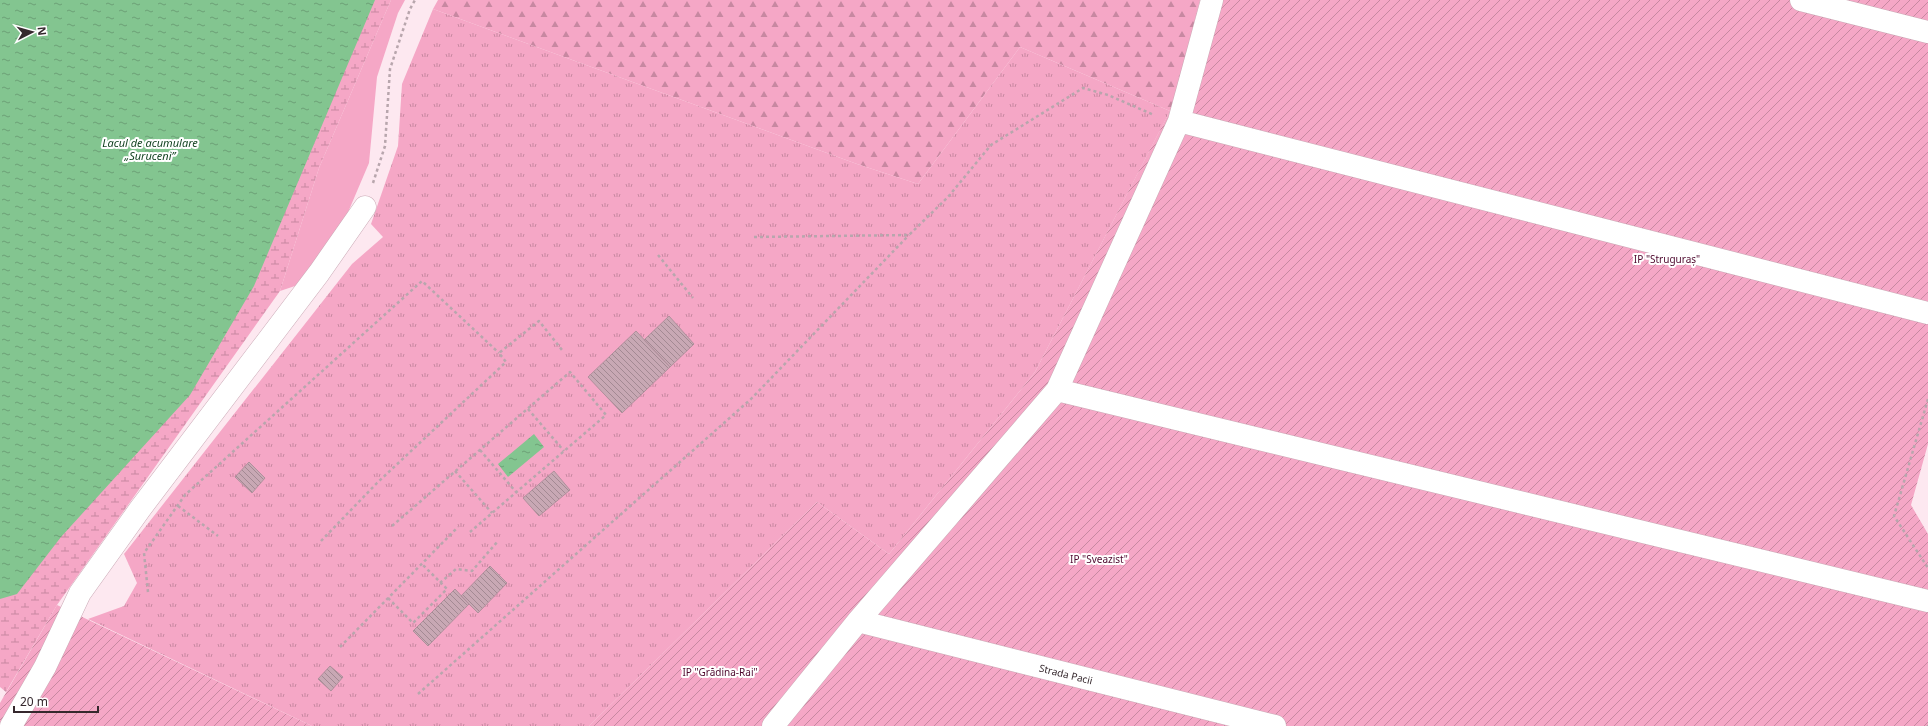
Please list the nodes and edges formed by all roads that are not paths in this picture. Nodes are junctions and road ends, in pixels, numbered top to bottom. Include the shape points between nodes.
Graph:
1 (1212, 0) edge
2 (1801, 0) edge
3 (1928, 32) edge
4 (1179, 121) junction
5 (365, 207) road end
6 (1928, 313) edge
7 (1056, 390) junction
8 (1928, 602) edge
9 (858, 621) junction
10 (11, 726) edge
11 (773, 726) edge
12 (1275, 726) edge

1 - 4 street
2 - 3 street
4 - 6 street
4 - 7 street
5 - 10 street via 319,273 80,592 45,667
7 - 8 street
7 - 9 street
9 - 11 street
9 - 12 street, Strada Pacii

